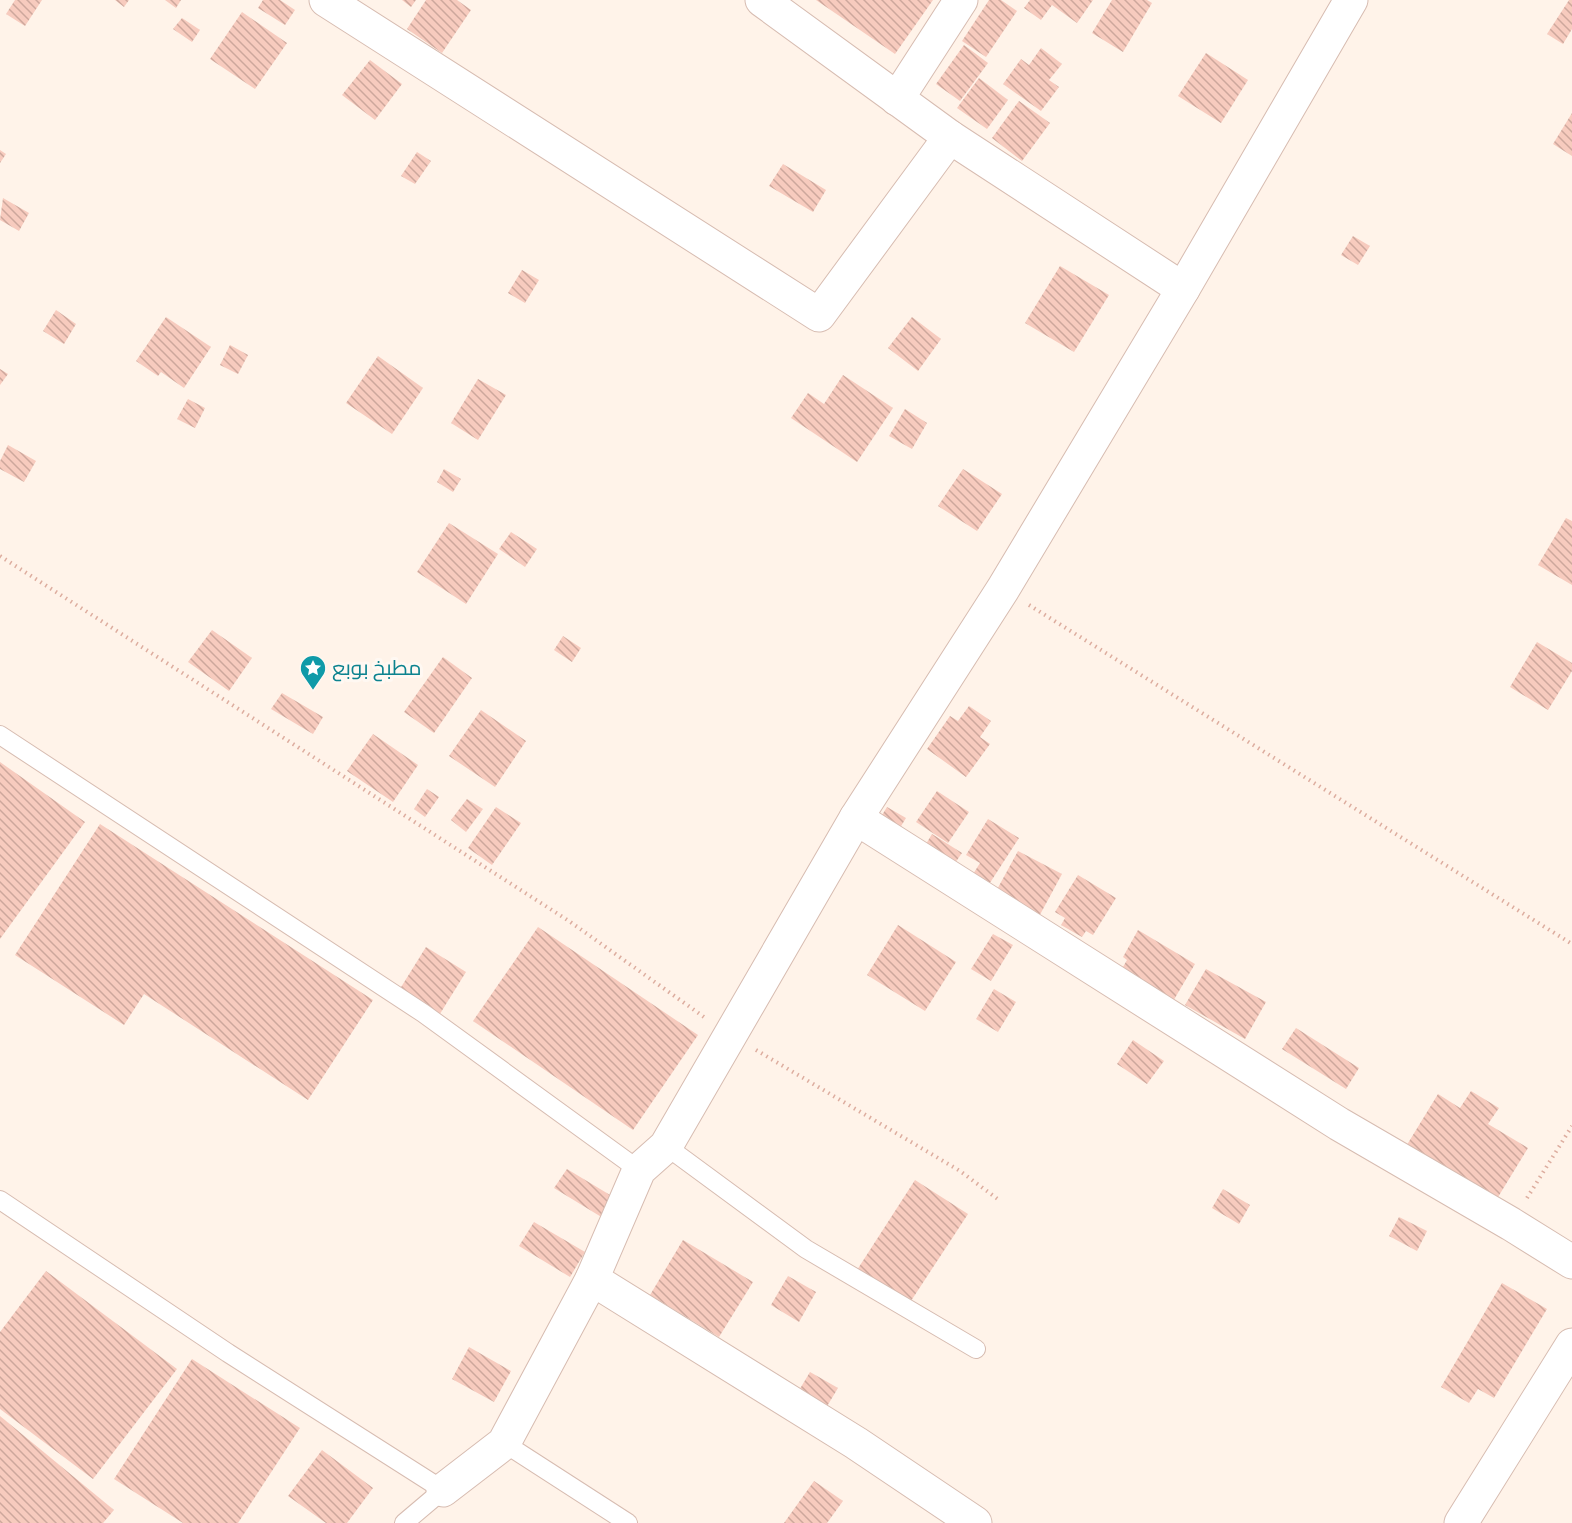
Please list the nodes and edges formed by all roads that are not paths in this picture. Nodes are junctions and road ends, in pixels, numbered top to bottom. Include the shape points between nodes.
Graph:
1 (326, 0) edge
2 (762, 0) edge
3 (961, 0) edge
4 (1351, 0) edge
5 (897, 99) junction
6 (950, 137) junction
7 (1183, 289) junction
8 (0, 735) edge
9 (856, 818) junction
10 (666, 1146) junction
11 (639, 1170) junction
12 (0, 1200) edge
13 (1572, 1262) edge
14 (592, 1279) junction
15 (1572, 1345) edge
16 (976, 1349) dead end
17 (504, 1443) junction
18 (443, 1490) junction
19 (404, 1523) edge
20 (628, 1523) edge
21 (975, 1523) edge
22 (1461, 1523) edge

1 - 6 street via 819,315
2 - 5 street
3 - 5 street
4 - 7 street
5 - 6 street
6 - 7 street
7 - 9 street via 1003,589
8 - 11 lane via 423,1013
9 - 10 street
9 - 13 street via 1339,1125
10 - 11 street
10 - 16 lane via 806,1249
11 - 14 street
12 - 18 lane via 228,1353
14 - 17 street
14 - 21 street
15 - 22 street
17 - 18 street
17 - 20 lane
18 - 19 lane

